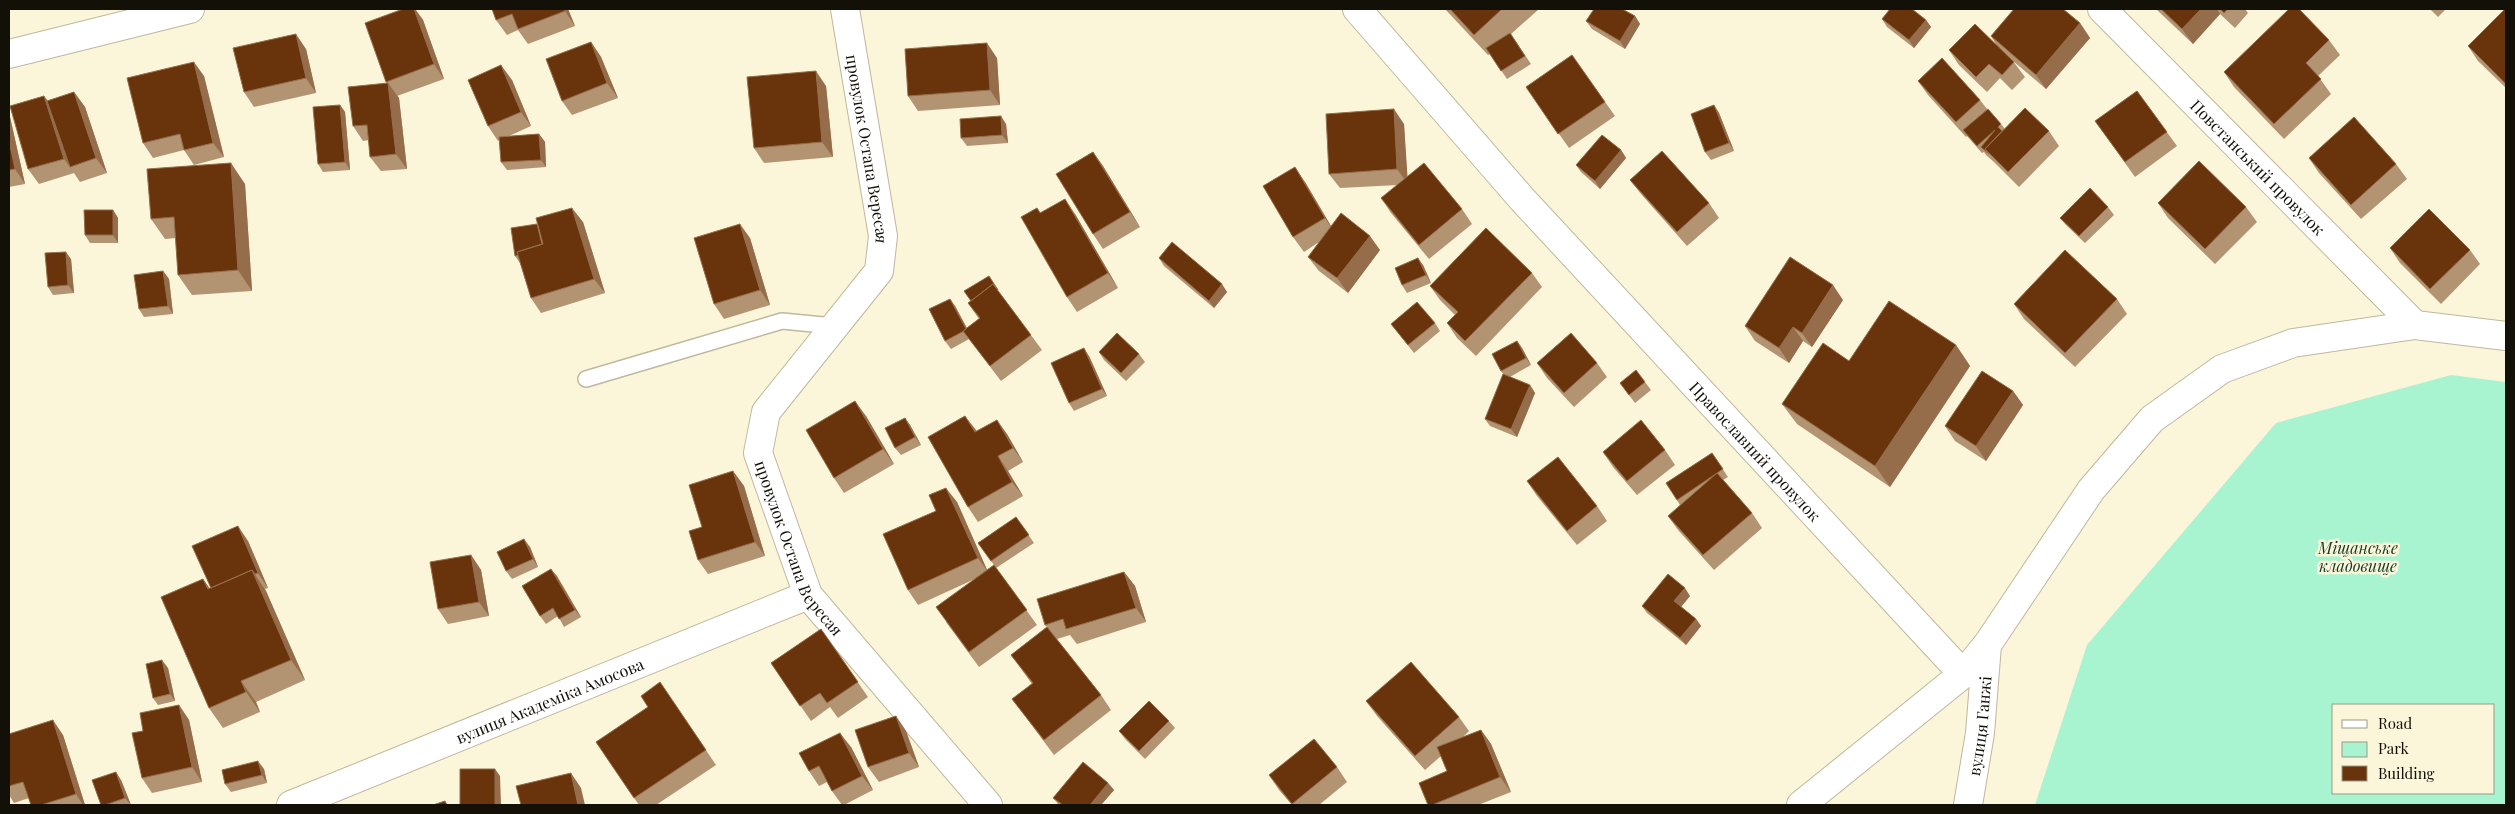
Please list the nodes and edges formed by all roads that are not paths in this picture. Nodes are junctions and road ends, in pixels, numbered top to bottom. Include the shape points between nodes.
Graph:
1 (190, 9) edge
2 (845, 9) edge
3 (1357, 9) edge
4 (2102, 9) edge
5 (9, 54) edge
6 (2415, 325) junction
7 (834, 326) junction
8 (2506, 336) edge
9 (586, 379) dead end
10 (808, 594) junction
11 (1987, 645) junction
12 (1963, 674) junction
13 (291, 805) edge
14 (988, 805) edge
15 (1801, 805) edge
16 (1968, 805) edge

1 - 5 street
2 - 7 street, провулок Остапа Вересая via 883,236 879,271
3 - 12 street, Православний провулок via 1522,199
4 - 6 street, Повстанський провулок
6 - 8 street
6 - 11 street via 2293,343 2222,369 2152,418 2091,490
7 - 9 lane via 782,321
7 - 10 street, провулок Остапа Вересая via 766,412 758,452
10 - 13 street, вулиця Академіка Амосова
10 - 14 street, провулок Остапа Вересая
11 - 12 street
11 - 16 street, вулиця Ганжі via 1980,733
12 - 15 street

